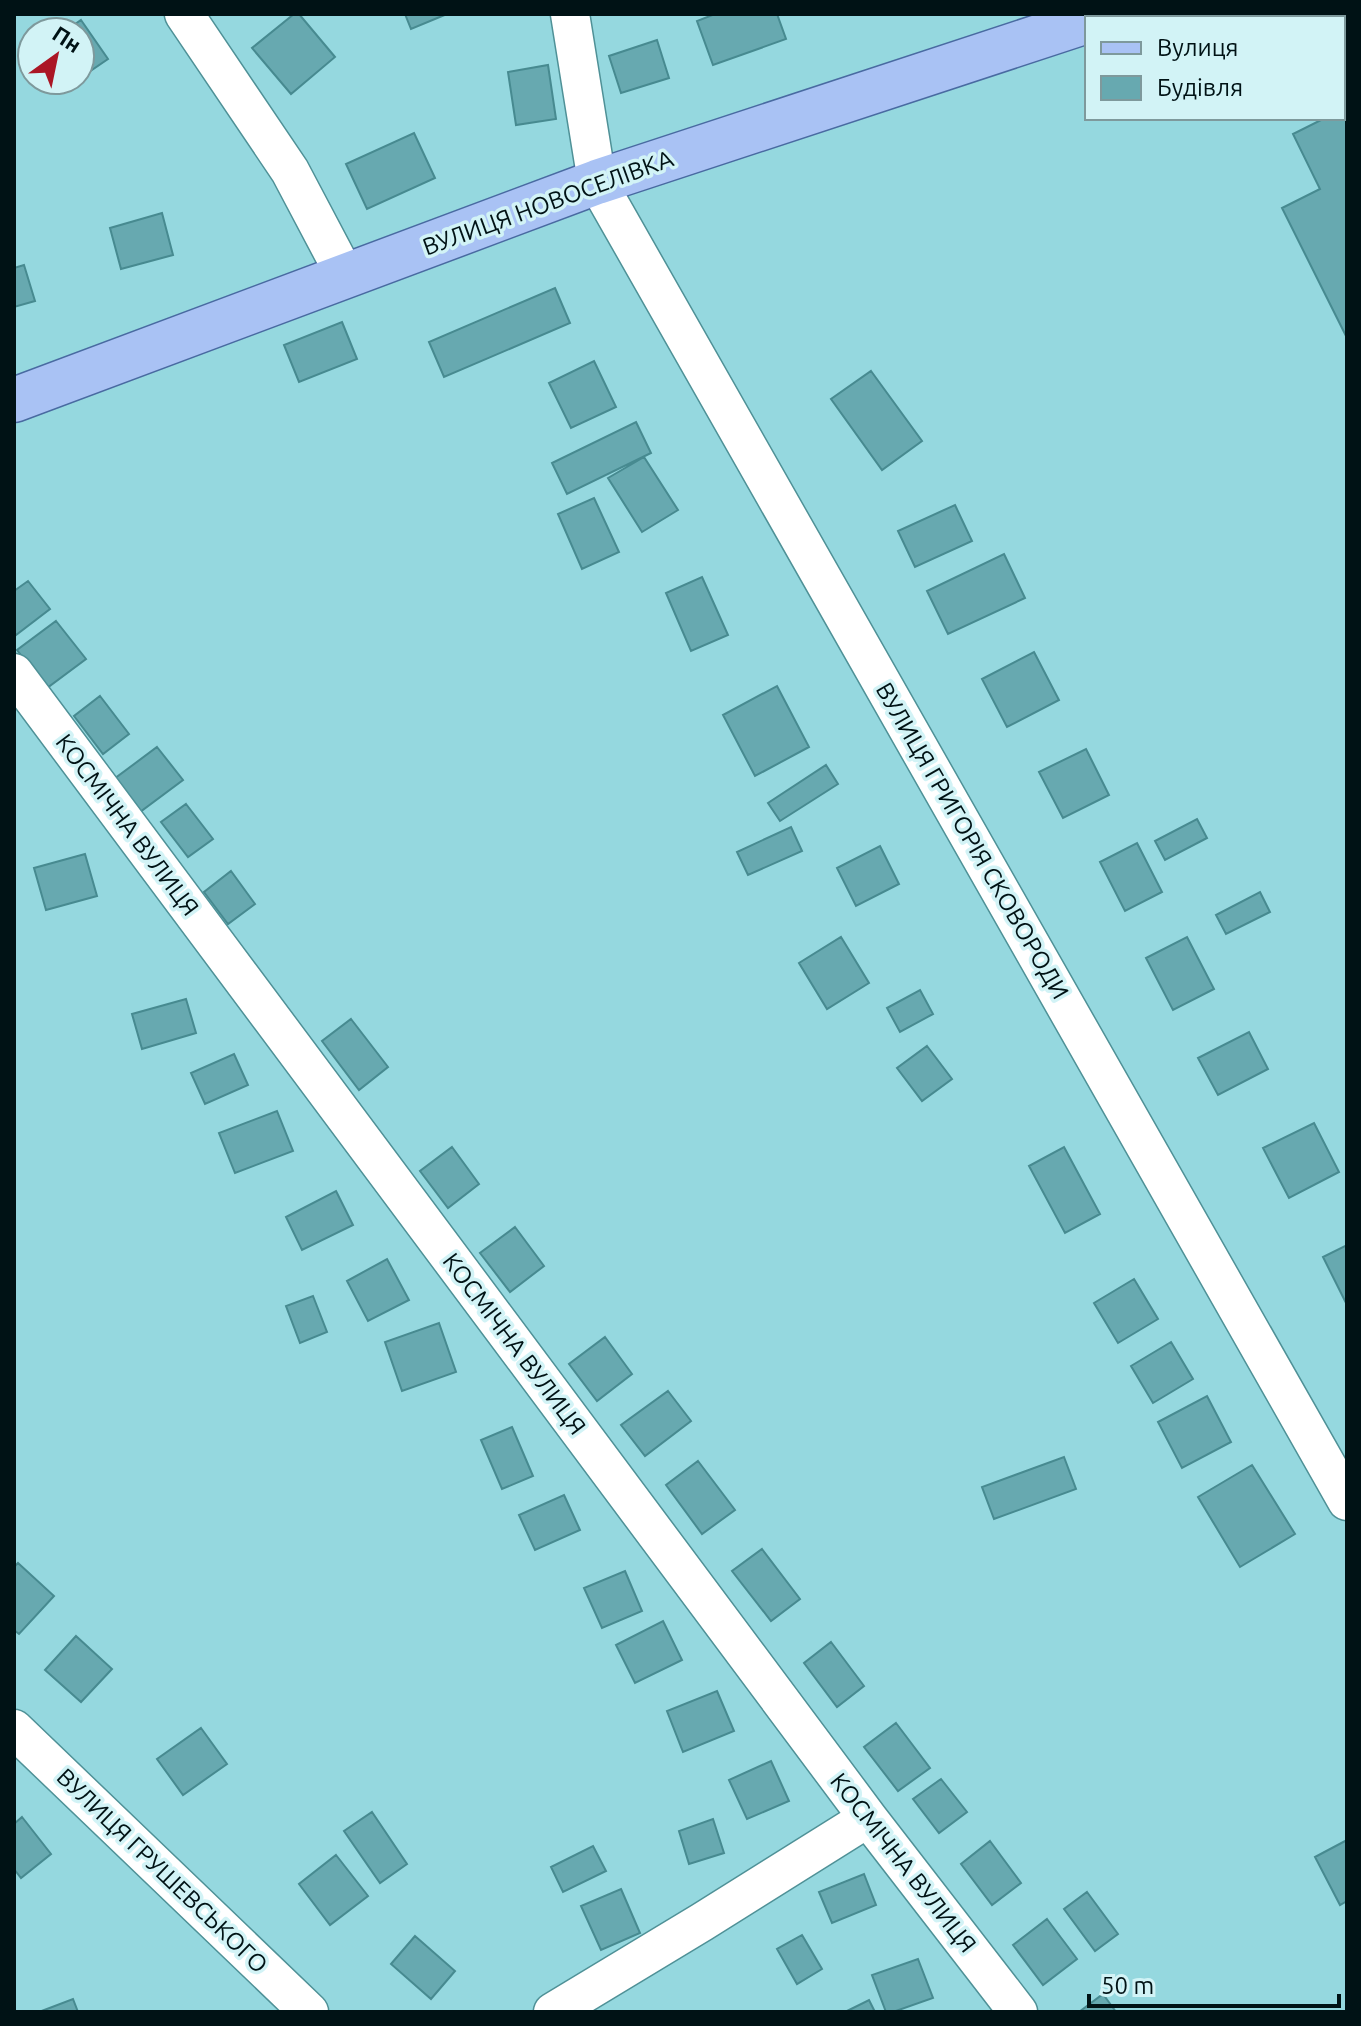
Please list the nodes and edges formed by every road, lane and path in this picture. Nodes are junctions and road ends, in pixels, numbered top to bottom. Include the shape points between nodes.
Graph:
1 (184, 14) edge
2 (570, 14) edge
3 (1085, 22) edge
4 (597, 182) junction
5 (346, 277) junction
6 (14, 400) edge
7 (14, 673) edge
8 (1347, 1501) edge
9 (14, 1729) edge
10 (868, 1818) junction
11 (309, 2012) edge
12 (553, 2012) edge
13 (1018, 2012) edge

1 - 5 street via 290,171
2 - 4 street
3 - 4 main road, ВУЛИЦЯ НОВОСЕЛІВКА
4 - 5 main road, ВУЛИЦЯ НОВОСЕЛІВКА
4 - 8 street, ВУЛИЦЯ ГРИГОРІЯ СКОВОРОДИ
5 - 6 main road, ВУЛИЦЯ НОВОСЕЛІВКА
7 - 10 street, КОСМІЧНА ВУЛИЦЯ
9 - 11 street, ВУЛИЦЯ ГРУШЕВСЬКОГО
10 - 12 street
10 - 13 street, КОСМІЧНА ВУЛИЦЯ

